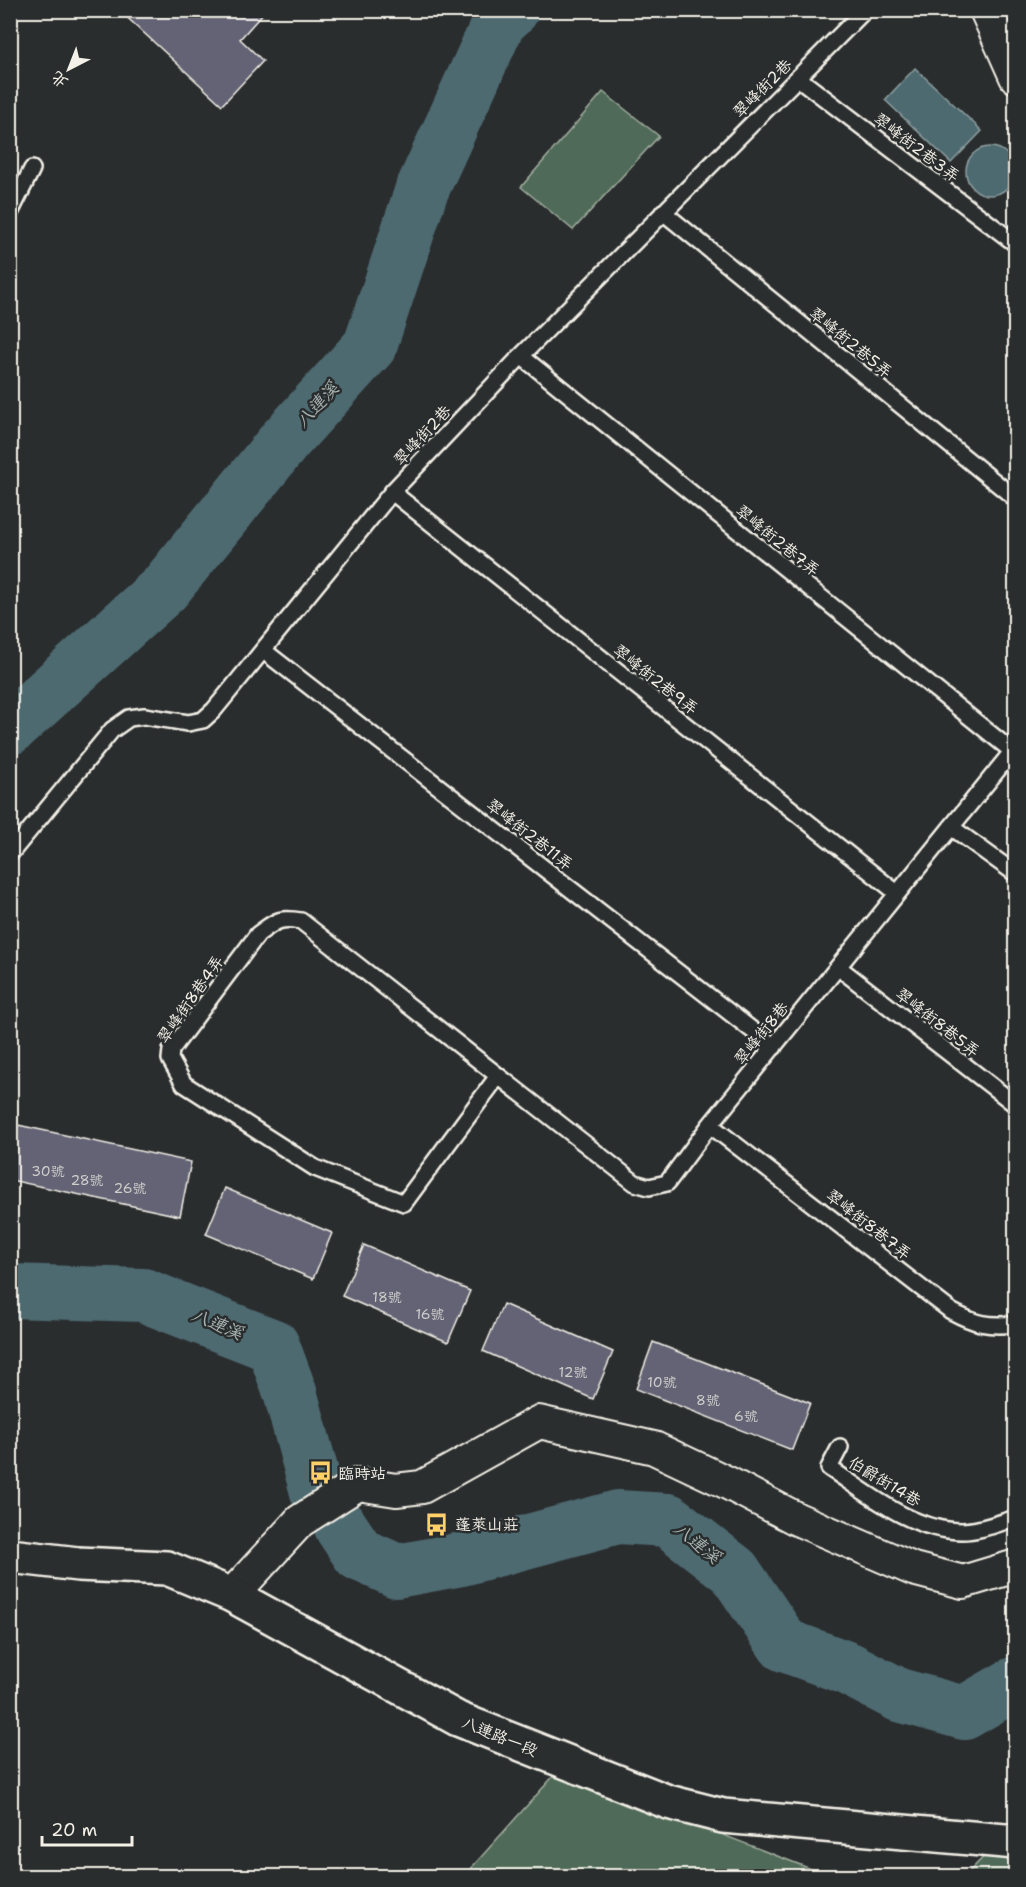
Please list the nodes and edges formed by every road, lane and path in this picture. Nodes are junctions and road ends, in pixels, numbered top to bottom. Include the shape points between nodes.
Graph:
1 (865, 10) edge
2 (986, 10) edge
3 (1016, 77) edge
4 (798, 78) junction
5 (32, 169) dead end
6 (663, 212) junction
7 (10, 213) edge
8 (1016, 244) edge
9 (521, 356) junction
10 (392, 492) junction
11 (1016, 500) edge
12 (264, 651) junction
13 (1014, 749) edge
14 (951, 827) junction
15 (10, 854) edge
16 (1016, 874) edge
17 (897, 893) junction
18 (838, 967) junction
19 (774, 1047) junction
20 (498, 1076) junction
21 (1016, 1105) edge
22 (711, 1125) junction
23 (1016, 1324) edge
24 (840, 1447) dead end
25 (1016, 1518) edge
26 (10, 1556) edge
27 (1016, 1566) edge
28 (232, 1595) junction
29 (1016, 1842) edge

1 - 4 lane, 翠峰街2巷
2 - 3 street
4 - 6 lane, 翠峰街2巷
4 - 8 lane, 翠峰街2巷3弄
5 - 7 lane
6 - 9 lane, 翠峰街2巷
6 - 11 lane, 翠峰街2巷5弄
9 - 10 lane, 翠峰街2巷
9 - 13 lane, 翠峰街2巷7弄
10 - 12 lane, 翠峰街2巷
10 - 17 lane, 翠峰街2巷9弄
12 - 15 lane, 翠峰街2巷 via 203,720 188,723 144,716 129,718 112,730
12 - 19 lane, 翠峰街2巷11弄
13 - 14 lane, 翠峰街8巷
14 - 16 lane
14 - 17 lane, 翠峰街8巷
17 - 18 lane, 翠峰街8巷
18 - 19 lane, 翠峰街8巷
18 - 21 lane, 翠峰街8巷5弄
19 - 22 lane, 翠峰街8巷
20 - 20 lane, 翠峰街8巷4弄 via 301,921 288,918 277,920 258,934 171,1050 170,1059 184,1084 315,1168 404,1203
20 - 22 lane, 翠峰街8巷 via 635,1183 649,1187 667,1183
22 - 23 lane, 翠峰街8巷7弄 via 951,1311 986,1326
24 - 25 lane, 伯爵街14巷 via 829,1468 902,1515 928,1526 962,1531
26 - 28 street, 八連路一段 via 167,1568
27 - 28 street via 963,1582 913,1569 797,1519 654,1448 539,1422 422,1487 396,1490 358,1484 300,1521
28 - 29 street, 八連路一段 via 458,1719 668,1802 723,1816

